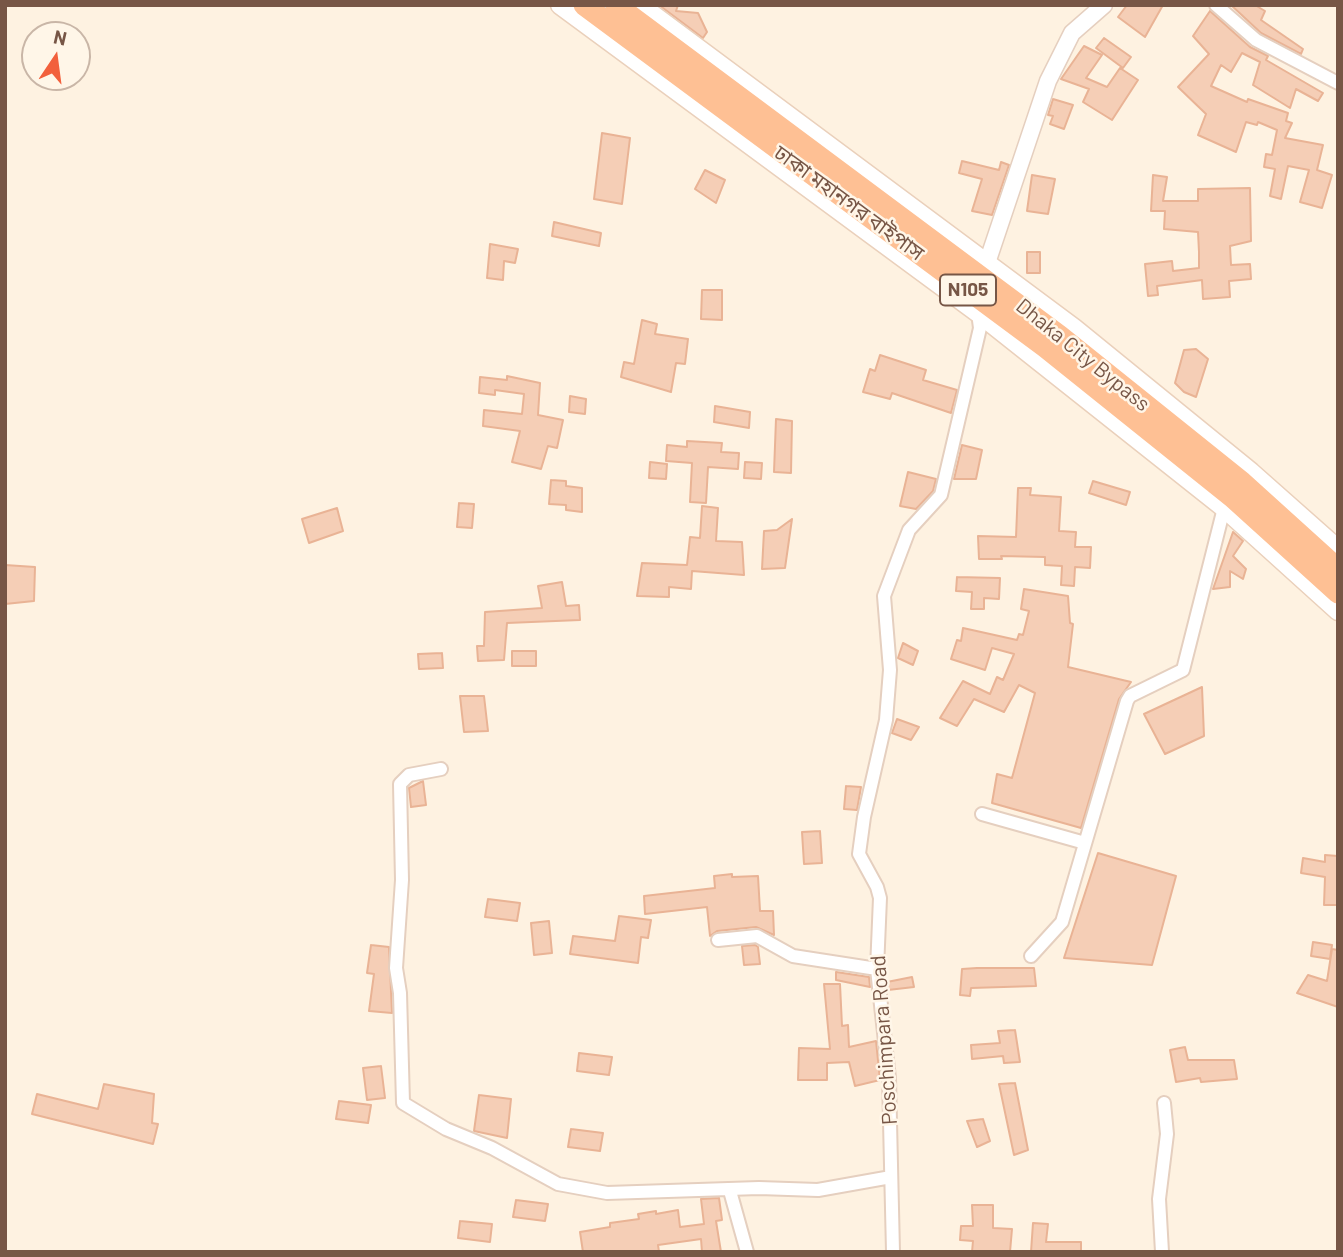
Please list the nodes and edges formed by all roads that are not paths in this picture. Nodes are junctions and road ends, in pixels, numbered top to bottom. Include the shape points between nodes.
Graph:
1 (560, 5) edge
2 (584, 5) edge
3 (616, 5) edge
4 (640, 5) edge
5 (1104, 5) edge
6 (1216, 5) edge
7 (1338, 83) edge
8 (988, 262) junction
9 (978, 313) junction
10 (1224, 508) junction
11 (1338, 549) edge
12 (1338, 569) edge
13 (1338, 593) edge
14 (1338, 611) edge
15 (441, 769) dead end
16 (982, 814) dead end
17 (1086, 843) junction
18 (718, 940) dead end
19 (1031, 957) dead end
20 (877, 969) junction
21 (1164, 1103) dead end
22 (891, 1177) junction
23 (730, 1191) junction
24 (747, 1252) edge
25 (893, 1252) edge
26 (1162, 1252) edge

1 - 9 main road
2 - 13 highway, ঢাকা মহানগর বাইপাস / N105 via 1045,347 1232,497
3 - 12 highway, Dhaka City Bypass / N105 via 1060,336 1241,482
4 - 8 main road
5 - 8 street via 1072,33 1048,81
6 - 7 street via 1256,40
8 - 11 main road via 1251,472
9 - 10 main road
9 - 20 street, Poschimpara Road via 980,328 941,495 909,530 884,596 890,670 886,720 859,855 880,898
10 - 14 main road
10 - 17 street via 1183,670 1127,701
15 - 23 street via 409,775 400,784 402,880 396,968 403,1103 558,1184 607,1193
16 - 17 street
17 - 19 street via 1062,922
18 - 20 street via 757,936 793,956
20 - 22 street, Poschimpara Road via 889,1078
21 - 26 street via 1167,1134 1159,1199
22 - 23 street via 830,1189
22 - 25 street, Poschimpara Road
23 - 24 street

